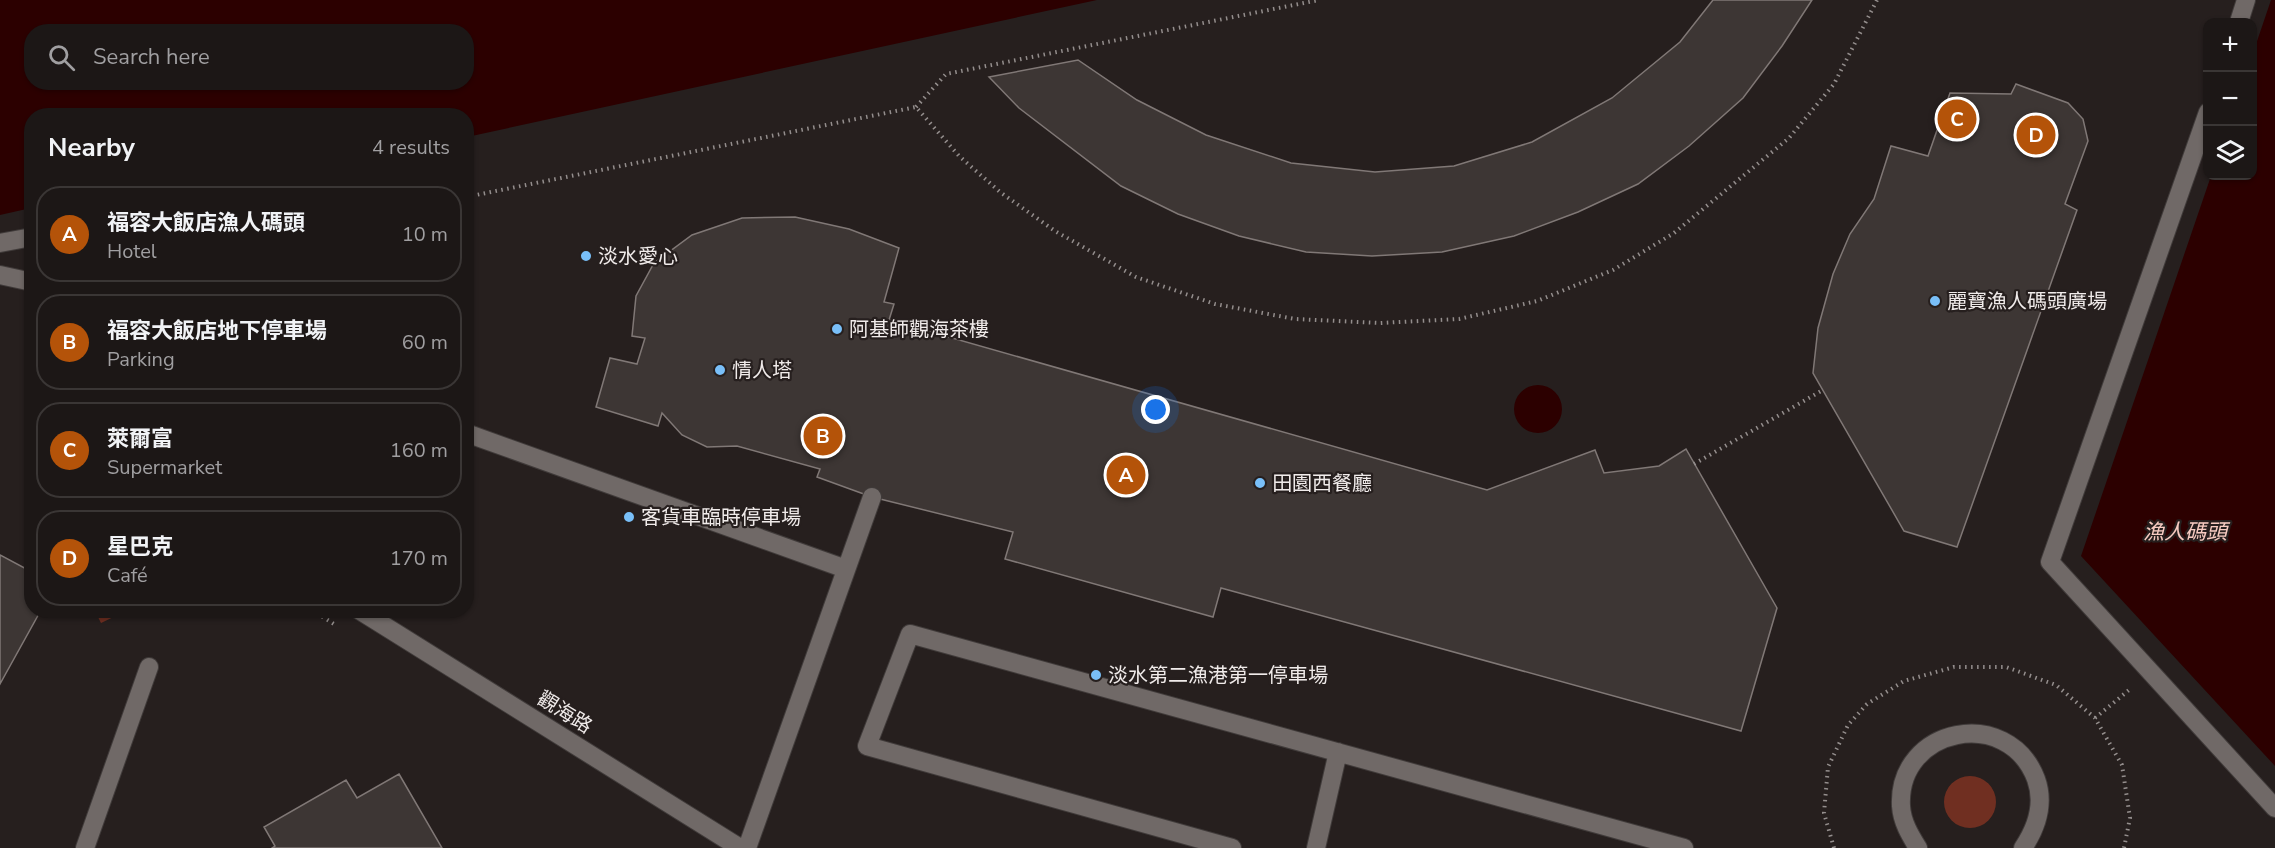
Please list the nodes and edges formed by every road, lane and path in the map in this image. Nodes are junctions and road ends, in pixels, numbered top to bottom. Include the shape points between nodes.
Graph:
1 (1319, 0) edge
2 (1877, 0) edge
3 (2246, 0) edge
4 (2240, 18) edge
5 (916, 107) junction
6 (2203, 126) edge
7 (474, 195) edge
8 (24, 238) edge
9 (0, 243) edge
10 (0, 274) edge
11 (24, 280) edge
12 (1823, 390) dead end
13 (474, 436) edge
14 (1694, 464) dead end
15 (872, 497) dead end
16 (846, 569) junction
17 (374, 618) edge
18 (149, 667) dead end
19 (2150, 672) junction
20 (2095, 718) junction
21 (1338, 752) junction
22 (2275, 808) edge
23 (1913, 845) edge
24 (86, 848) edge
25 (740, 848) edge
26 (747, 848) edge
27 (1232, 848) edge
28 (1316, 848) edge
29 (1684, 848) edge
30 (1834, 848) edge
31 (2023, 848) edge
32 (2124, 848) edge

1 - 5 path via 946,74
2 - 5 path via 1834,84 1789,138 1674,234 1613,270 1537,301 1460,319 1380,324 1295,319 1215,304 1136,277 1055,231 1000,192 959,156
3 - 4 street
5 - 7 path
6 - 19 street via 2050,562
8 - 9 street
10 - 11 street
12 - 14 path
13 - 16 street
15 - 16 street
16 - 26 street
17 - 25 street, 觀海路
18 - 24 street
19 - 20 path
19 - 22 street
20 - 30 path via 2055,685 2006,667 1954,667 1904,681 1867,704 1848,725 1828,767 1824,813
20 - 32 path via 2122,765 2130,818
21 - 27 street via 910,634 867,746
21 - 28 street
21 - 29 street
23 - 31 street via 1901,806 1904,783 1914,762 1931,745 1952,735 1976,733 1999,738 2017,750 2031,767 2039,788 2040,810 2034,832

